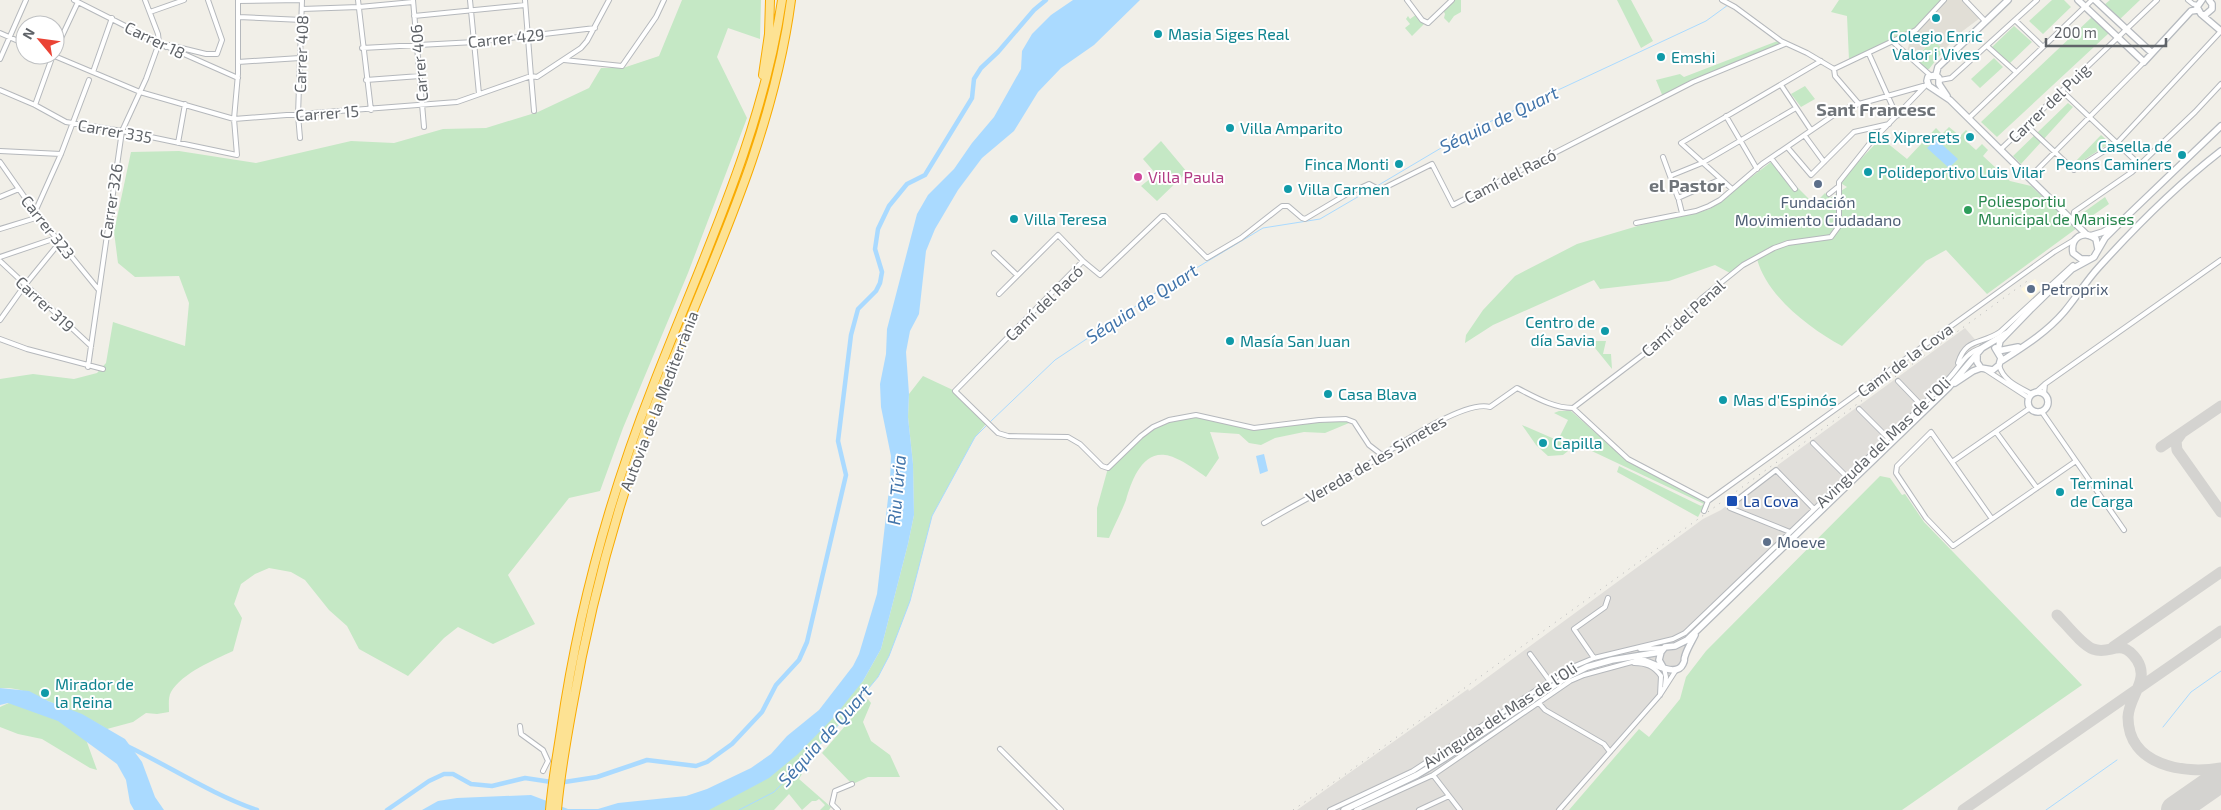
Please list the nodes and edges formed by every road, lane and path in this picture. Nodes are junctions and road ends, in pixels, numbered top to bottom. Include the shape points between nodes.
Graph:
1 (26, 0) edge
2 (85, 0) edge
3 (145, 0) edge
4 (184, 0) edge
5 (208, 0) edge
6 (302, 0) edge
7 (358, 0) edge
8 (470, 0) edge
9 (609, 0) edge
10 (664, 0) edge
11 (770, 0) edge
12 (782, 0) edge
13 (791, 0) edge
14 (796, 0) edge
15 (1407, 0) edge
16 (1452, 0) edge
17 (1722, 0) edge
18 (1944, 0) edge
19 (1965, 0) edge
20 (2008, 0) edge
21 (2037, 0) edge
22 (2078, 0) edge
23 (2094, 0) edge
24 (2157, 0) edge
25 (2188, 0) edge
26 (2209, 0) edge
27 (76, 1) edge
28 (238, 1) edge
29 (413, 1) edge
30 (525, 3) edge
31 (2200, 5) edge
32 (359, 7) junction
33 (2085, 7) junction
34 (302, 9) junction
35 (472, 11) junction
36 (150, 12) junction
37 (2209, 13) junction
38 (238, 16) junction
39 (414, 16) junction
40 (112, 18) junction
41 (302, 20) junction
42 (1985, 20) junction
43 (2015, 20) junction
44 (2214, 25) junction
45 (65, 27) edge
46 (595, 28) junction
47 (2126, 29) junction
48 (2221, 31) edge
49 (0, 33) edge
50 (787, 33) junction
51 (528, 35) junction
52 (2118, 37) junction
53 (11, 38) junction
54 (15, 40) edge
55 (475, 42) junction
56 (1893, 42) junction
57 (158, 43) junction
58 (1786, 44) junction
59 (417, 46) junction
60 (1987, 46) junction
61 (166, 47) junction
62 (2044, 47) junction
63 (362, 48) junction
64 (2152, 53) junction
65 (1869, 54) junction
66 (300, 58) junction
67 (0, 59) edge
68 (65, 60) edge
69 (562, 60) junction
70 (1822, 61) junction
71 (238, 62) junction
72 (2144, 62) junction
73 (49, 65) edge
74 (1834, 70) junction
75 (93, 72) junction
76 (2016, 72) junction
77 (1933, 75) junction
78 (420, 76) junction
79 (531, 76) junction
80 (238, 78) junction
81 (89, 80) dead end
82 (366, 80) junction
83 (1938, 84) junction
84 (2221, 84) edge
85 (1781, 85) junction
86 (1926, 85) junction
87 (0, 90) edge
88 (2062, 91) junction
89 (140, 92) junction
90 (479, 94) junction
91 (1889, 96) junction
92 (185, 104) junction
93 (1858, 104) junction
94 (35, 105) junction
95 (422, 105) junction
96 (1796, 108) junction
97 (371, 110) junction
98 (534, 111) dead end
99 (298, 114) junction
100 (1899, 115) junction
101 (1726, 116) junction
102 (1969, 118) junction
103 (2090, 118) junction
104 (234, 119) junction
105 (72, 124) junction
106 (1890, 124) junction
107 (2026, 125) junction
108 (2221, 125) edge
109 (424, 127) dead end
110 (752, 130) junction
111 (1811, 130) junction
112 (122, 131) junction
113 (1805, 136) junction
114 (300, 138) dead end
115 (1741, 141) junction
116 (178, 143) junction
117 (2117, 143) junction
118 (1788, 148) junction
119 (2001, 149) junction
120 (2221, 150) edge
121 (0, 151) edge
122 (2055, 152) junction
123 (61, 154) junction
124 (1663, 157) dead end
125 (1771, 158) junction
126 (0, 162) edge
127 (1824, 162) junction
128 (1702, 163) junction
129 (2140, 165) junction
130 (1757, 169) junction
131 (1670, 176) junction
132 (2030, 177) junction
133 (1721, 179) junction
134 (1839, 184) junction
135 (19, 189) junction
136 (1732, 189) junction
137 (1795, 189) dead end
138 (1829, 194) dead end
139 (0, 197) edge
140 (1679, 199) junction
141 (35, 212) junction
142 (1682, 213) junction
143 (39, 216) junction
144 (2126, 216) junction
145 (2073, 219) junction
146 (1636, 223) dead end
147 (2080, 226) junction
148 (0, 229) edge
149 (2089, 235) junction
150 (56, 238) junction
151 (2077, 238) junction
152 (60, 242) junction
153 (2062, 248) junction
154 (2098, 248) junction
155 (994, 253) dead end
156 (2074, 253) junction
157 (0, 257) edge
158 (2088, 259) junction
159 (2221, 260) edge
160 (0, 261) edge
161 (1083, 261) junction
162 (2073, 267) junction
163 (1017, 275) junction
164 (25, 285) junction
165 (98, 289) junction
166 (999, 294) dead end
167 (0, 320) edge
168 (2007, 333) junction
169 (0, 339) edge
170 (2029, 343) junction
171 (91, 346) junction
172 (1988, 346) junction
173 (1982, 348) junction
174 (1998, 350) junction
175 (1977, 354) junction
176 (2000, 363) junction
177 (88, 366) junction
178 (1957, 368) junction
179 (103, 369) dead end
180 (1984, 370) junction
181 (1898, 381) dead end
182 (2045, 384) junction
183 (1949, 387) junction
184 (2044, 394) junction
185 (2032, 395) junction
186 (1922, 406) junction
187 (1573, 408) junction
188 (2030, 408) junction
189 (1859, 409) dead end
190 (2042, 412) junction
191 (1996, 432) junction
192 (1888, 438) junction
193 (1813, 442) dead end
194 (1382, 455) junction
195 (2076, 461) junction
196 (1952, 462) junction
197 (1848, 478) junction
198 (2037, 488) junction
199 (1708, 501) junction
200 (1814, 509) junction
201 (1704, 511) dead end
202 (1992, 519) junction
203 (1264, 523) dead end
204 (2124, 530) dead end
205 (1790, 532) junction
206 (1608, 598) dead end
207 (1704, 616) junction
208 (1700, 629) junction
209 (1687, 640) junction
210 (1676, 646) junction
211 (1635, 648) junction
212 (1663, 649) junction
213 (1530, 654) dead end
214 (1632, 657) junction
215 (1684, 657) junction
216 (1594, 658) junction
217 (1646, 660) junction
218 (1624, 664) junction
219 (1663, 668) junction
220 (1676, 670) junction
221 (1549, 680) junction
222 (1664, 689) junction
223 (1660, 695) junction
224 (1539, 704) junction
225 (520, 726) dead end
226 (562, 745) junction
227 (1000, 749) dead end
228 (1610, 752) junction
229 (543, 771) dead end
230 (1433, 775) junction
231 (852, 784) dead end
232 (1449, 796) junction
233 (550, 810) edge
234 (557, 810) edge
235 (838, 810) edge
236 (1061, 810) edge
237 (1330, 810) edge
238 (1344, 810) edge
239 (1357, 810) edge
240 (1419, 810) edge
241 (1460, 810) edge
242 (1559, 810) edge

1 - 53 street
2 - 27 street
3 - 36 street
4 - 36 street
5 - 61 street via 222,40 216,54
6 - 28 street
6 - 34 street, Carrer 408
7 - 32 street
8 - 35 street
9 - 46 street, Carrer 15
10 - 69 street via 622,66
11 - 110 highway via 769,34
12 - 110 highway, Autovia de la Mediterrània via 767,80
13 - 50 highway, Autovia de la Mediterrània
14 - 50 highway
15 - 16 street via 1428,23
17 - 58 street
18 - 56 street via 1916,30
19 - 42 street
20 - 42 main road
21 - 43 street
22 - 33 main road
23 - 33 street
23 - 47 main road
24 - 47 street, Carrer del Puig
25 - 31 street
26 - 37 main road via 2212,9
27 - 40 street, Carrer 18
27 - 45 street
28 - 38 street
29 - 32 street
29 - 39 street, Carrer 406
30 - 35 street
30 - 51 street
31 - 37 main road
31 - 44 main road
31 - 64 main road via 2191,10
32 - 34 street
32 - 63 street
33 - 52 main road
33 - 62 street
34 - 41 street, Carrer 408
35 - 39 street
35 - 55 street
36 - 57 street
37 - 44 main road
38 - 41 street
38 - 71 street
39 - 59 street, Carrer 406
40 - 57 street, Carrer 18
40 - 75 street
41 - 66 street, Carrer 408
42 - 77 main road
43 - 60 street
43 - 62 street
44 - 48 main road
46 - 51 street, Carrer 429
46 - 69 street, Carrer 15 via 581,48
47 - 52 street, Carrer del Puig
47 - 64 main road
48 - 117 street
49 - 53 street
50 - 226 highway, Autovia de la Mediterrània via 777,82 751,168 662,388 621,501 588,625
51 - 55 street, Carrer 429
51 - 79 street
52 - 72 main road
52 - 88 street, Carrer del Puig
53 - 54 street
53 - 67 street
55 - 59 street, Carrer 429
55 - 90 street
56 - 65 street
56 - 77 street
57 - 61 street, Carrer 18
57 - 89 street, Carrer 326
58 - 70 street
58 - 161 street, Camí del Racó via 1693,82 1453,205 1432,164 1380,190 1369,184 1305,219 1288,206 1282,206 1241,238 1207,258 1162,216 1100,274
59 - 63 street, Carrer 429
59 - 78 street, Carrer 406
60 - 76 street
60 - 83 street via 1951,78
61 - 80 street, Carrer 18
62 - 76 street
63 - 82 street
64 - 72 main road
65 - 74 street
65 - 91 street
66 - 71 street
66 - 99 street, Carrer 408
68 - 75 street, Carrer 15
69 - 79 street, Carrer 15 via 537,77
70 - 74 street
70 - 85 street
71 - 80 street
72 - 103 street
73 - 94 street
74 - 93 street via 1835,76
75 - 89 street, Carrer 15
76 - 102 street
77 - 83 main road
77 - 86 main road via 1927,79
78 - 82 street
78 - 95 street, Carrer 406
79 - 90 street, Carrer 15
79 - 98 street
80 - 104 street
81 - 105 street
82 - 97 street
83 - 86 main road
83 - 102 main road
84 - 129 street
85 - 96 street
85 - 101 street
86 - 91 street
86 - 100 street
87 - 94 street, Carrer 335
88 - 103 street
88 - 107 street, Carrer del Puig
89 - 92 street, Carrer 15
89 - 112 street, Carrer 326
90 - 95 street, Carrer 15 via 457,102
91 - 93 street
91 - 100 street
92 - 104 street, Carrer 15
92 - 116 street
93 - 111 street via 1841,110
94 - 105 street, Carrer 335
95 - 97 street, Carrer 15
95 - 109 street, Carrer 406
96 - 111 street
96 - 115 street
97 - 99 street, Carrer 15
99 - 104 street, Carrer 15
99 - 114 street, Carrer 408
100 - 106 street
101 - 115 street
101 - 128 street via 1681,143
102 - 119 main road
103 - 117 street
103 - 122 street
104 - 116 street, Carrer 335 via 237,154
105 - 112 street, Carrer 335
105 - 123 street
106 - 127 street via 1854,132
106 - 134 street via 1870,143
107 - 119 street, Carrer del Puig
107 - 122 street
108 - 144 main road
110 - 226 highway, Autovia de la Mediterrània via 727,204 653,385 612,499 579,622
111 - 113 street
112 - 116 street, Carrer 335
112 - 165 street, Carrer 326
113 - 118 street
113 - 127 street
115 - 128 street
115 - 130 street
117 - 122 street via 2074,170
117 - 129 street
118 - 125 street
118 - 127 street via 1811,176
119 - 132 main road
120 - 170 main road via 2140,223 2097,269 2063,314
121 - 123 street
122 - 132 street
123 - 141 street
124 - 131 street
125 - 130 street
125 - 137 street
126 - 135 street, Carrer 323
128 - 131 street
128 - 133 street
129 - 145 street via 2074,212
130 - 136 street
131 - 140 street
132 - 145 main road
133 - 136 street
133 - 140 street
134 - 138 street
134 - 187 street, Camí del Penal via 1839,226 1831,237 1788,243 1744,265 1702,298 1644,354
135 - 139 street
135 - 141 street, Carrer 323
136 - 142 street via 1709,206
140 - 142 street
141 - 143 street, Carrer 323
142 - 146 street
143 - 148 street
143 - 150 street, Carrer 323
144 - 149 main road via 2103,232
144 - 154 main road
145 - 147 main road
147 - 149 main road
147 - 151 main road
149 - 151 main road
149 - 154 main road via 2096,239
150 - 152 street, Carrer 323
150 - 157 street
151 - 153 street, Camí de la Cova
151 - 156 main road
152 - 164 street
152 - 165 street, Carrer 323
153 - 156 street
153 - 199 street, Camí de la Cova
154 - 158 main road via 2096,254
155 - 163 street
156 - 158 main road via 2081,259
156 - 162 main road
158 - 162 main road
159 - 182 street
160 - 164 street, Carrer 319
161 - 163 street via 1058,235
161 - 194 street, Camí del Racó via 955,392 992,430 1008,436 1068,437 1108,468 1147,432 1182,417 1209,417 1254,428 1336,418 1354,422 1369,444
162 - 168 main road
162 - 178 street, Avinguda del Mas de l'Oli via 2000,332 1965,348
163 - 166 street
164 - 167 street
164 - 171 street, Carrer 319
165 - 171 street, Carrer 326
168 - 172 main road
168 - 174 main road
169 - 177 street
170 - 174 main road via 2012,350
170 - 176 main road
171 - 177 street, Carrer 326
172 - 173 main road
172 - 174 main road
173 - 175 main road
173 - 178 street, Avinguda del Mas de l'Oli via 1965,356
174 - 176 main road
175 - 180 main road via 1977,362
175 - 183 main road
176 - 180 main road via 1993,370
176 - 185 street via 2002,375
177 - 179 street
178 - 186 street, Avinguda del Mas de l'Oli
180 - 183 main road via 1972,371
180 - 185 street
181 - 186 street
182 - 184 street
182 - 185 street
183 - 208 main road
184 - 185 main road
184 - 190 main road via 2048,404
185 - 188 main road
186 - 192 street, Avinguda del Mas de l'Oli
187 - 194 street, Vereda de les Simetes via 1556,406 1517,388 1490,407 1472,408 1432,425
187 - 199 street via 1628,459
188 - 190 main road
188 - 191 street
189 - 192 street
190 - 195 street
191 - 196 street
191 - 198 street
192 - 197 street, Avinguda del Mas de l'Oli
193 - 197 street
194 - 203 street, Vereda de les Simetes
195 - 198 street
195 - 204 street
196 - 202 street
196 - 202 street via 1931,432 1896,470 1926,518 1953,546
197 - 200 street, Avinguda del Mas de l'Oli
198 - 202 street
199 - 201 street
200 - 205 street, Avinguda del Mas de l'Oli
200 - 205 street via 1776,470 1730,508
205 - 207 street, Avinguda del Mas de l'Oli
206 - 216 street via 1605,607 1574,629
207 - 209 street
207 - 211 street, Avinguda del Mas de l'Oli via 1679,636
208 - 209 main road
208 - 215 main road
209 - 210 main road
210 - 212 main road
210 - 215 main road
211 - 212 street
211 - 216 street, Avinguda del Mas de l'Oli
212 - 214 main road
212 - 219 main road via 1659,660
213 - 221 street
214 - 217 main road
214 - 238 main road via 1587,667 1566,677 1438,762
215 - 220 main road
216 - 221 street, Avinguda del Mas de l'Oli
217 - 218 street, Avinguda del Mas de l'Oli
217 - 219 main road
218 - 223 street via 1647,664 1656,670 1661,676
218 - 224 street, Avinguda del Mas de l'Oli via 1584,674
219 - 220 main road
219 - 222 street via 1666,678
220 - 222 street
221 - 237 street, Avinguda del Mas de l'Oli via 1413,771
222 - 223 street
223 - 228 street
224 - 228 street via 1604,744
224 - 230 street, Avinguda del Mas de l'Oli
225 - 229 street via 521,734 543,750 548,761
226 - 233 highway, Autovia de la Mediterrània
226 - 234 highway, Autovia de la Mediterrània
227 - 236 street
228 - 242 street
230 - 232 street
230 - 239 street, Avinguda del Mas de l'Oli
231 - 235 street via 835,791 832,804
232 - 240 street
232 - 241 street

